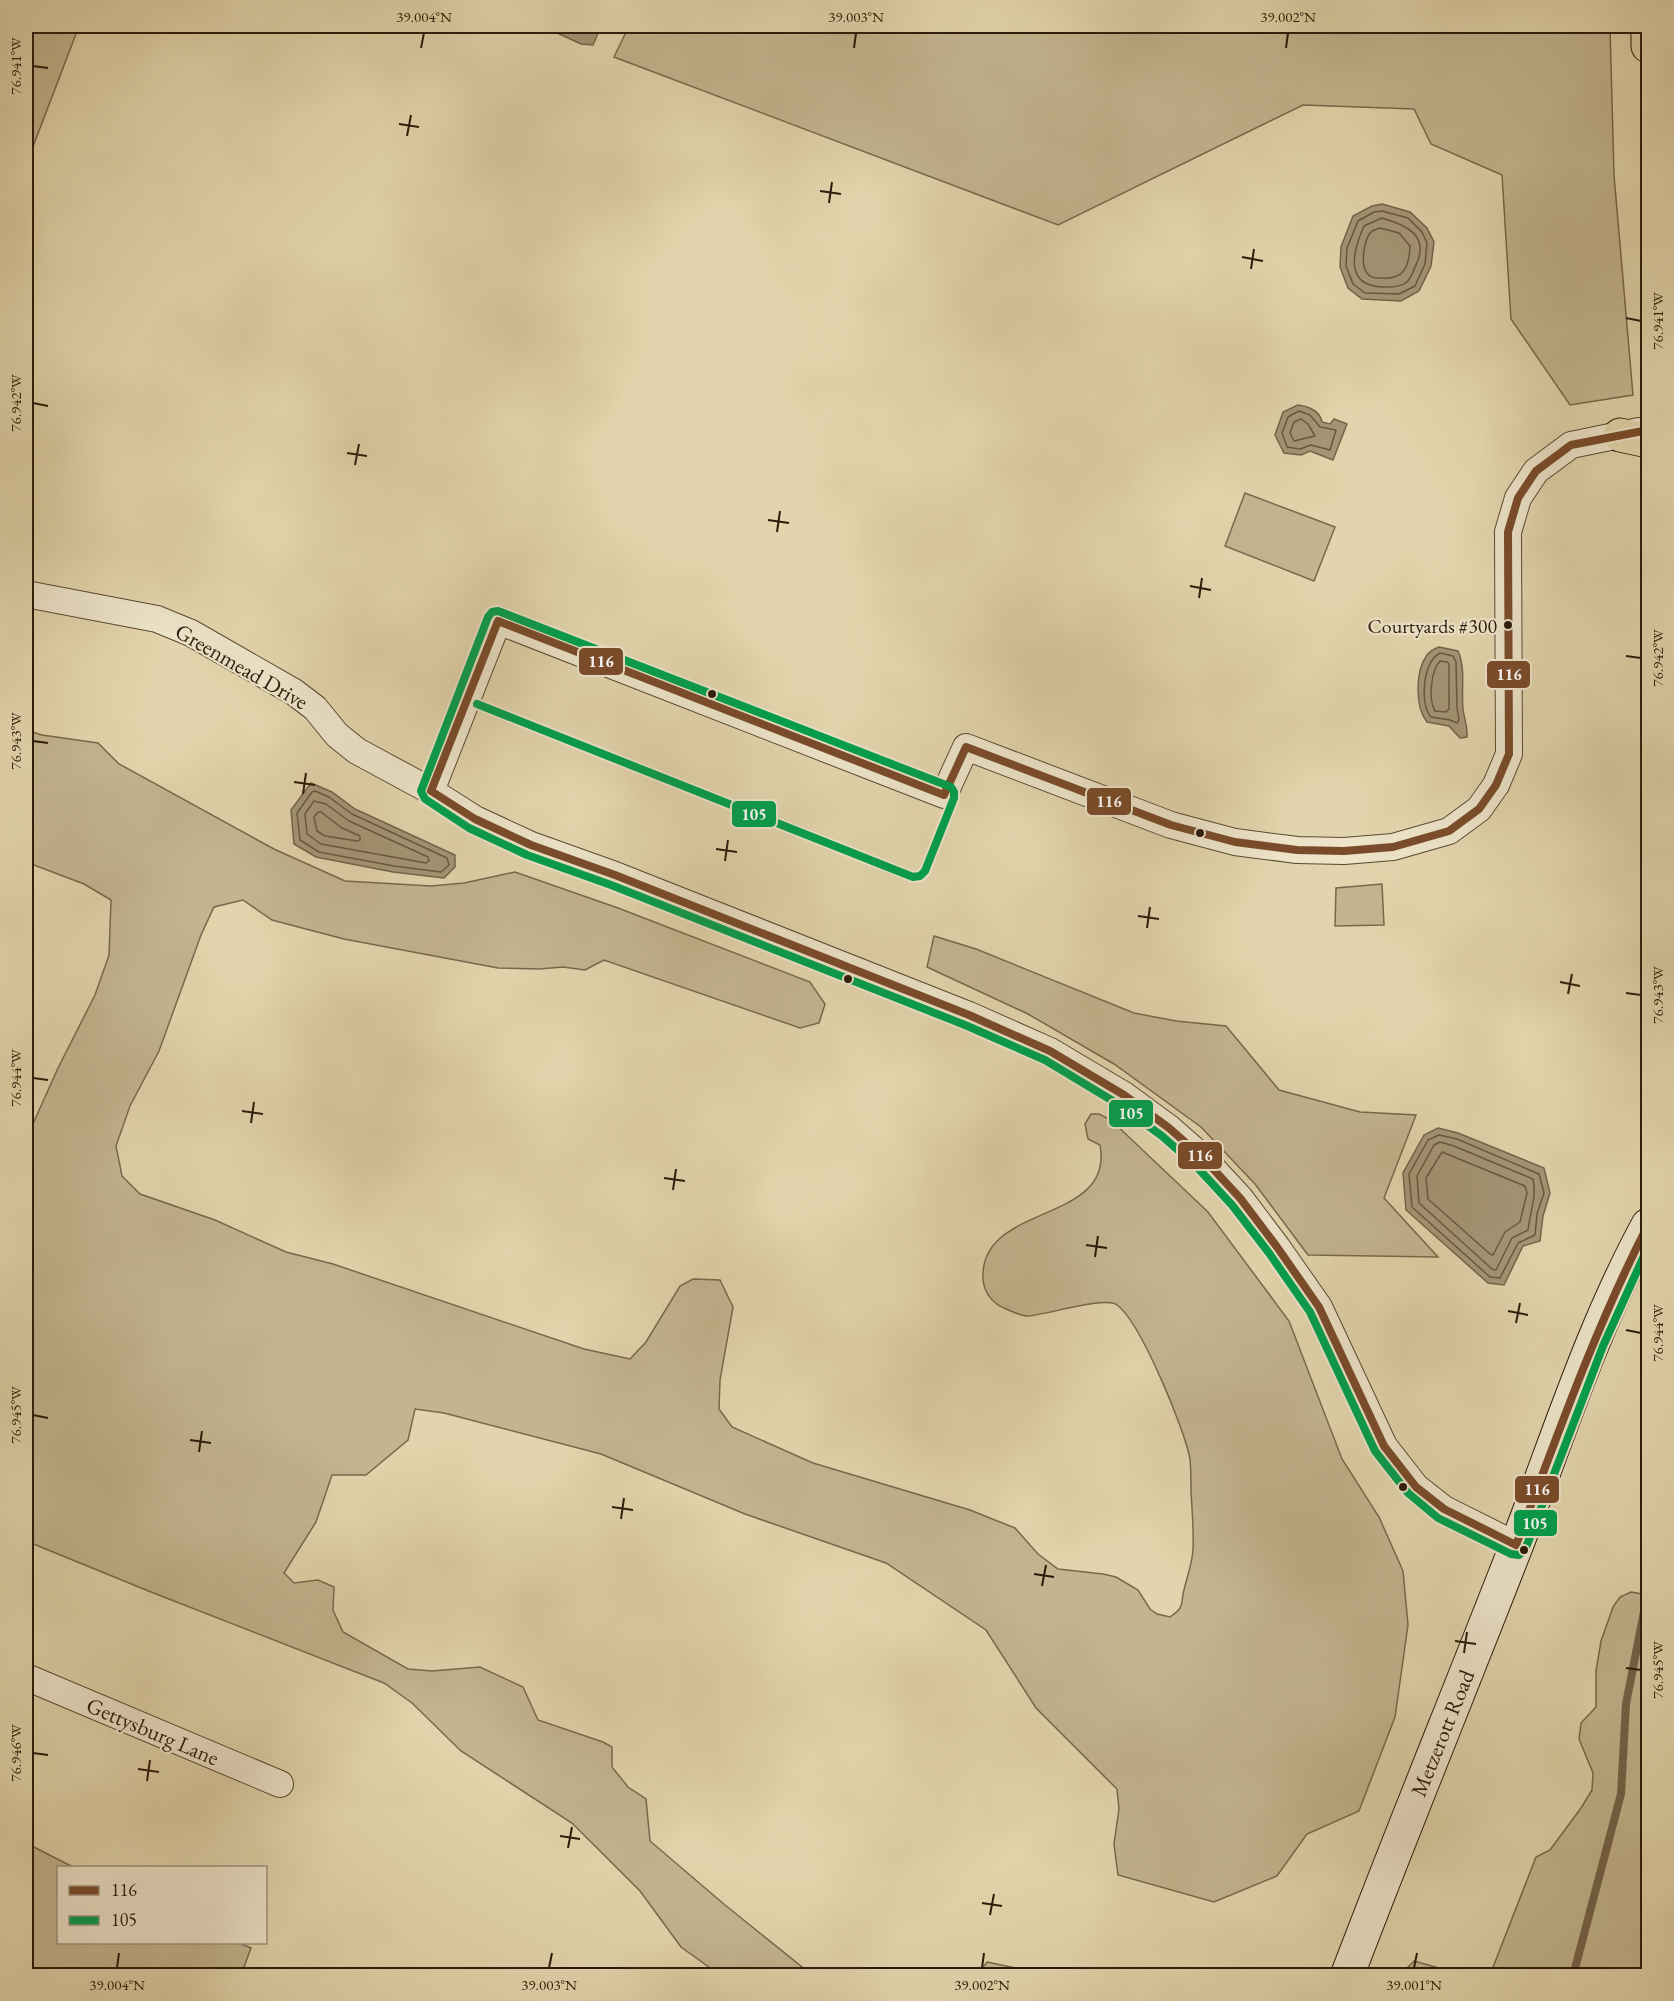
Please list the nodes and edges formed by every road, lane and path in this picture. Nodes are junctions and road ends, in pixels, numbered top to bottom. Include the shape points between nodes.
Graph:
1 (1648, 26) edge
2 (1648, 46) edge
3 (1639, 435) edge
4 (26, 594) edge
5 (431, 791) junction
6 (1648, 1225) edge
7 (1516, 1545) junction
8 (26, 1677) edge
9 (280, 1784) dead end
10 (1347, 1976) edge

1 - 2 main road
3 - 5 street via 1571,445 1536,471 1518,498 1508,532 1509,754 1496,785 1479,809 1440,834 1393,847 1344,851 1235,842 1171,825 966,747 944,795 498,621
4 - 5 street, Greenmead Drive via 157,619 191,633 294,692 357,751
5 - 7 street, Greenmead Drive via 475,819 531,845 969,1015 1050,1051 1124,1095 1203,1158 1277,1247 1319,1307 1384,1446 1416,1487 1444,1509
6 - 7 street, Metzerott Road via 1589,1354
7 - 10 street, Metzerott Road
8 - 9 street, Gettysburg Lane

